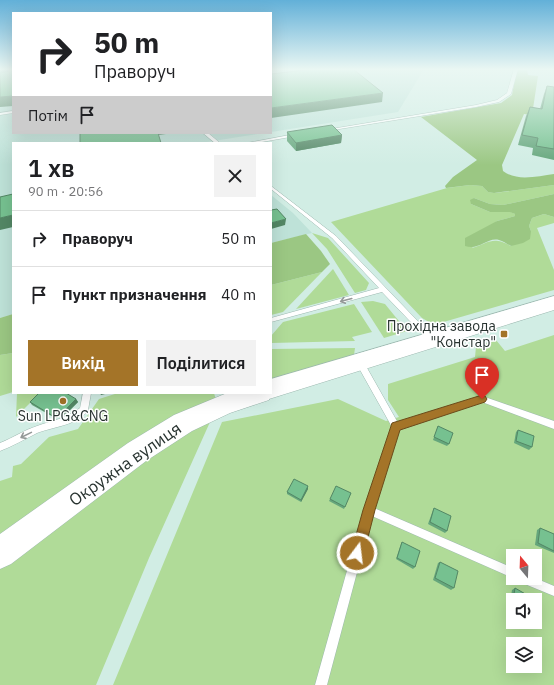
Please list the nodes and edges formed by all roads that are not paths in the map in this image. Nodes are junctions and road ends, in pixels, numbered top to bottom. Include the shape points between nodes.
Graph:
1 (498, 101) edge
2 (12, 112) edge
3 (0, 114) edge
4 (319, 132) edge
5 (207, 134) edge
6 (304, 134) edge
7 (217, 142) edge
8 (255, 142) edge
9 (272, 188) edge
10 (384, 289) junction
11 (554, 303) edge
12 (272, 320) edge
13 (431, 340) junction
14 (359, 361) junction
15 (272, 389) edge
16 (87, 394) edge
17 (257, 394) edge
18 (554, 425) edge
19 (396, 427) junction
20 (0, 447) edge
21 (369, 510) junction
22 (0, 553) edge
23 (506, 570) edge
24 (540, 585) edge
25 (554, 591) edge
26 (321, 685) edge

1 - 4 lane
2 - 3 lane
5 - 7 lane
6 - 8 lane
9 - 10 lane via 334,236
10 -> 12 lane
10 - 13 lane
11 - 13 main road
13 - 14 main road
14 - 15 main road
14 - 19 lane
16 -> 20 lane via 84,410 74,418 38,429
17 - 22 main road, Окружна вулиця via 223,405 184,423 137,452
18 - 19 lane via 482,399
19 - 21 lane
21 - 23 lane
21 - 26 lane
24 - 25 lane

